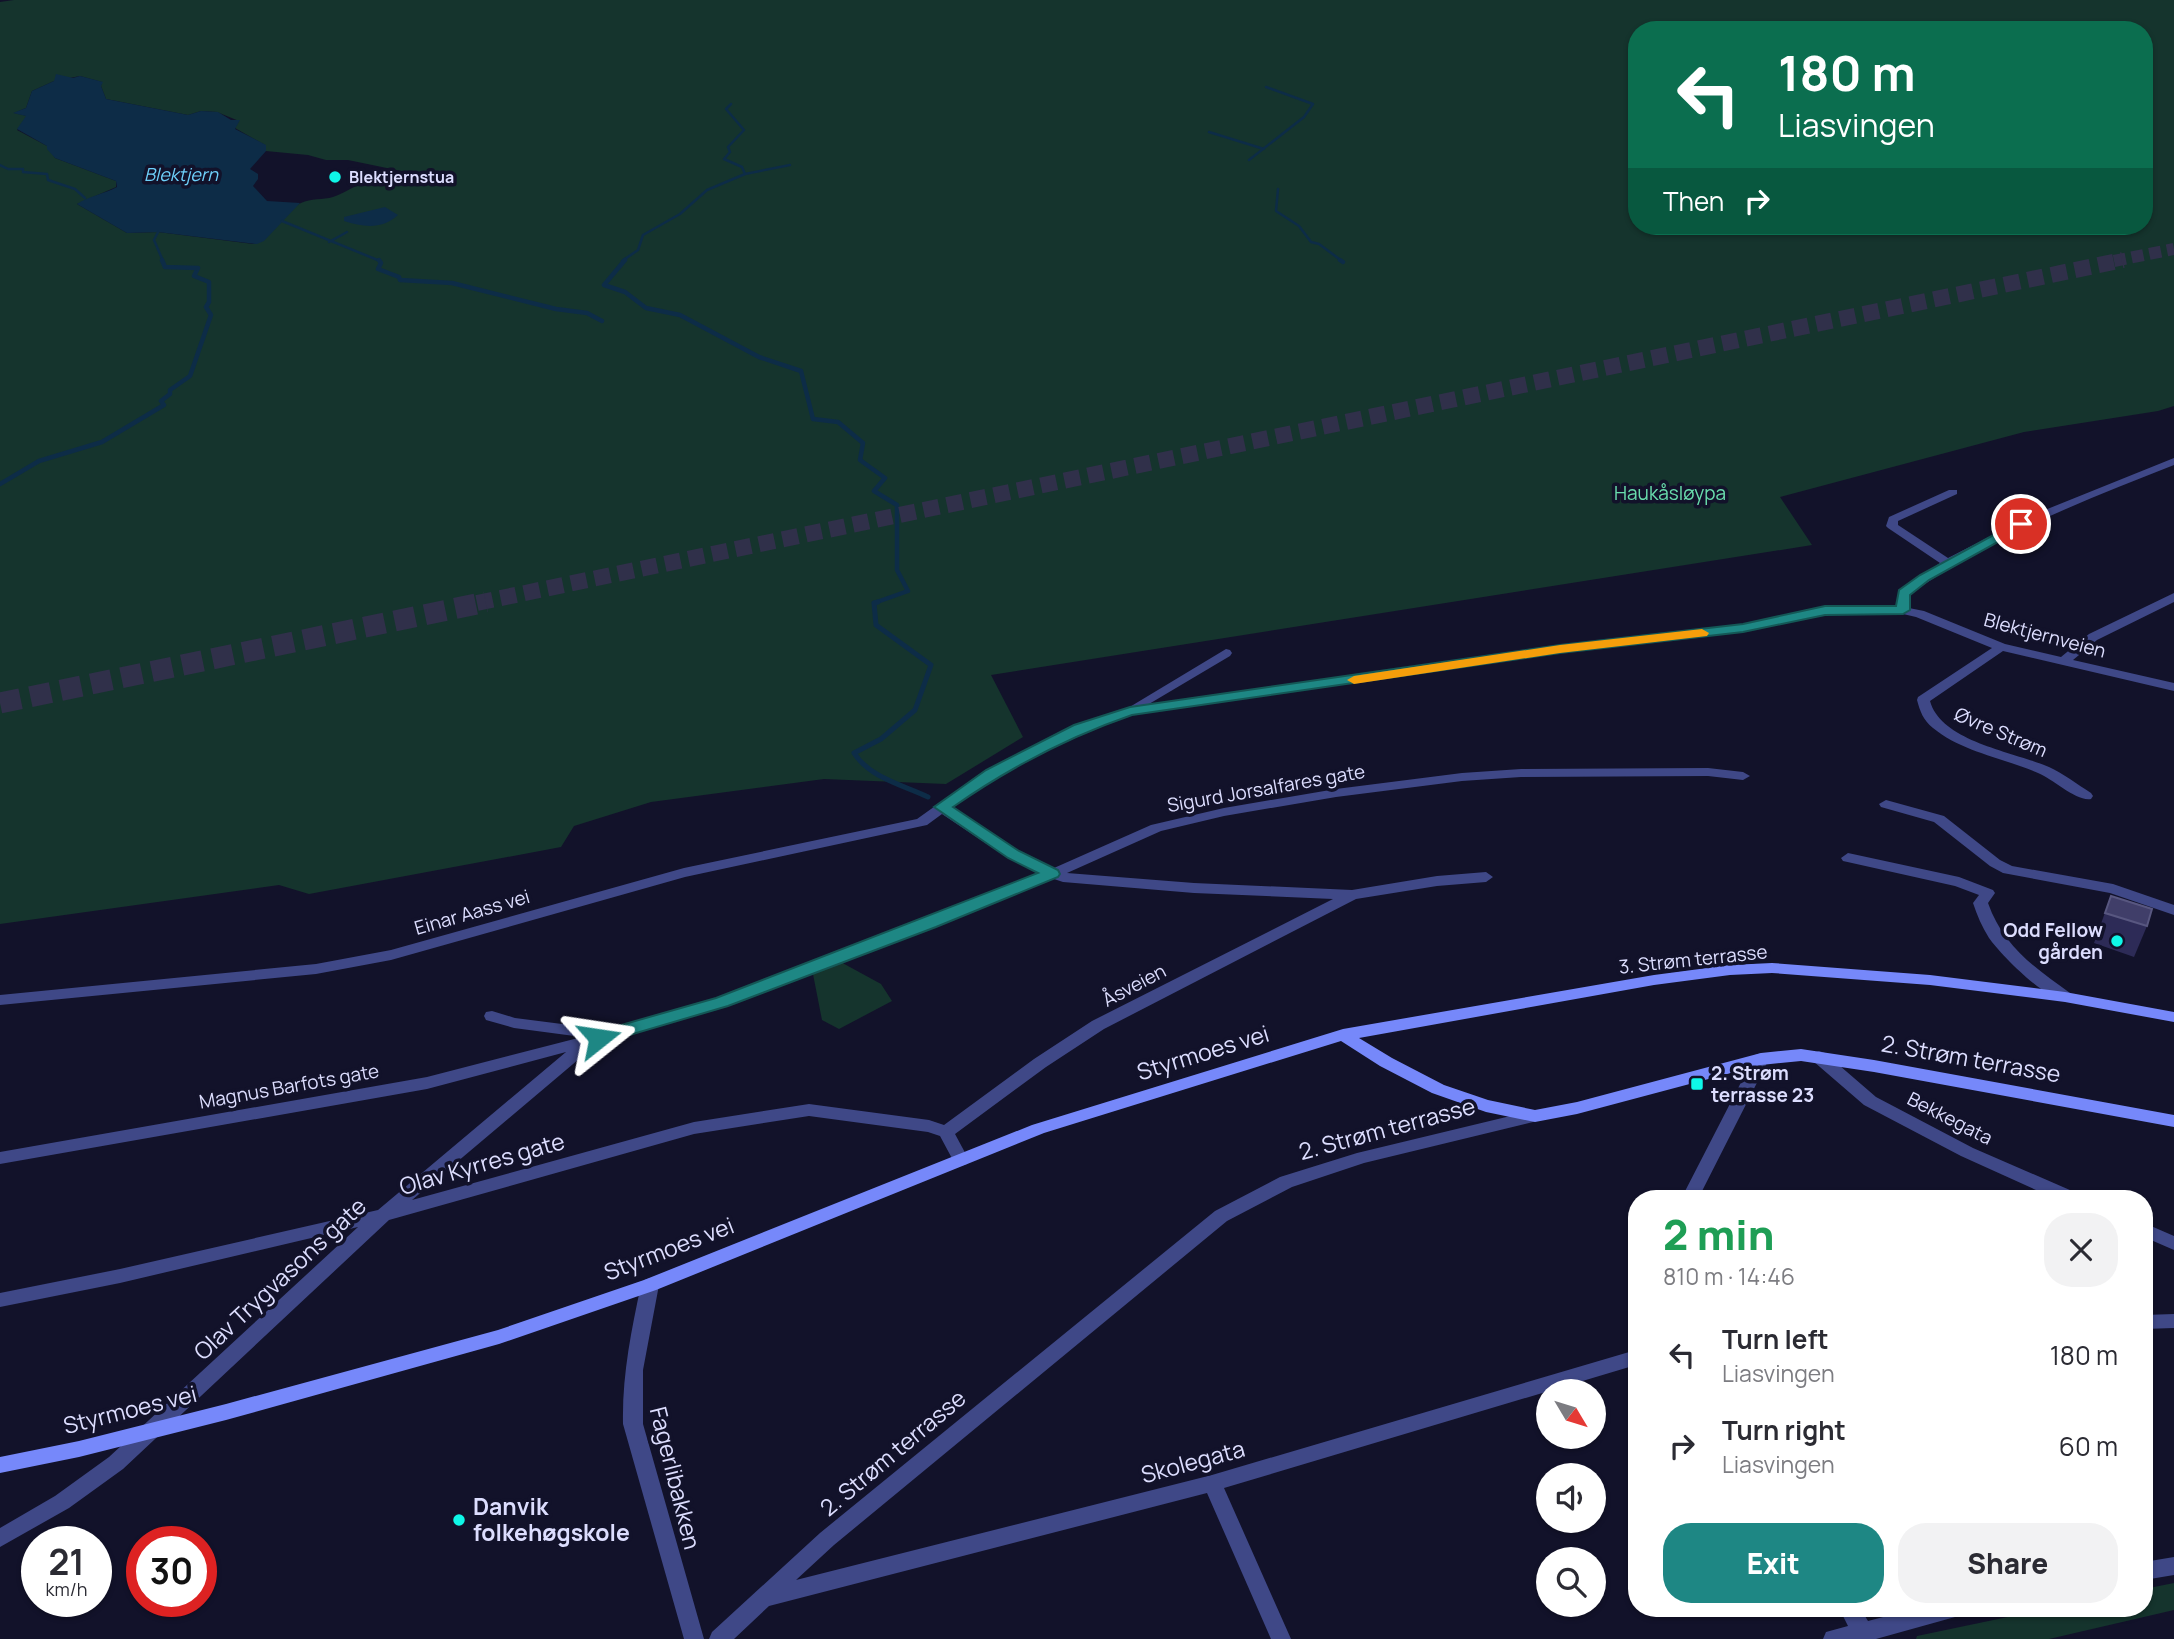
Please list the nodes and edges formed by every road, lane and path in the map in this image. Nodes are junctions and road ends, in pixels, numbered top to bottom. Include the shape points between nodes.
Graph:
1 (2170, 465) edge
2 (1953, 492) dead end
3 (1949, 564) junction
4 (2174, 597) edge
5 (1903, 610) junction
6 (2001, 647) junction
7 (1226, 653) dead end
8 (2065, 660) junction
9 (2174, 687) edge
10 (1130, 711) junction
11 (1743, 776) dead end
12 (2086, 796) dead end
13 (1886, 804) dead end
14 (942, 807) junction
15 (1848, 858) dead end
16 (1052, 874) junction
17 (1486, 877) dead end
18 (1352, 895) junction
19 (2174, 910) edge
20 (2065, 998) junction
21 (0, 1000) edge
22 (492, 1016) dead end
23 (2174, 1017) edge
24 (615, 1033) junction
25 (1343, 1035) junction
26 (583, 1042) junction
27 (1819, 1057) junction
28 (1761, 1059) junction
29 (1535, 1116) junction
30 (2174, 1121) edge
31 (946, 1132) junction
32 (0, 1158) edge
33 (961, 1160) junction
34 (1694, 1190) edge
35 (2053, 1190) edge
36 (383, 1215) junction
37 (2153, 1234) edge
38 (2174, 1243) edge
39 (650, 1285) junction
40 (0, 1300) edge
41 (2174, 1321) edge
42 (2153, 1322) edge
43 (1628, 1359) edge
44 (154, 1430) junction
45 (0, 1465) edge
46 (1212, 1483) junction
47 (0, 1538) edge
48 (2174, 1566) edge
49 (2153, 1569) edge
50 (759, 1599) junction
51 (1854, 1617) edge
52 (1925, 1617) edge
53 (1865, 1635) edge
54 (694, 1639) edge
55 (719, 1639) edge
56 (1281, 1639) edge
57 (1833, 1639) edge

1 - 3 street via 2067,502
2 - 3 street via 1892,519 1892,526
3 - 5 street via 1904,593
4 - 8 street via 2092,637
5 - 6 street, Blektjernveien
5 - 10 street, Blektjernveien via 1825,611 1743,628 1560,649
6 - 8 street, Blektjernveien
6 - 12 street, Øvre Strøm via 1923,700 1928,718 1950,734 2044,770
7 - 10 street
8 - 9 street, Blektjernveien
10 - 14 street, Einar Aass vei via 1079,728 991,774
11 - 16 street, Sigurd Jorsalfares gate via 1708,772 1521,773 1336,793 1156,828
13 - 19 street via 1939,819 2008,870 2113,889
14 - 16 street via 1013,855
14 - 21 street, Einar Aass vei via 922,821 684,873 391,955 316,969
15 - 20 street via 1959,882 1987,893 1980,903 1987,925 2002,947
16 - 18 street, Åsveien via 1194,888
16 - 24 street, Sigurd Jorsalfares gate via 722,1002
17 - 18 street, Åsveien
18 - 31 street, Åsveien via 1098,1025
20 - 23 main road, 3. Strøm terrasse
20 - 25 main road, 3. Strøm terrasse via 1930,980 1772,968 1730,970
22 - 24 street via 514,1023
24 - 26 street, Sigurd Jorsalfares gate
25 - 29 main road via 1438,1089 1486,1106
25 - 33 main road, Styrmoes vei via 1038,1129
26 - 32 street, Magnus Barfots gate via 427,1083
26 - 36 street, Olav Trygvasons gate
27 - 28 main road, 2. Strøm terrasse
27 - 30 main road, 2. Strøm terrasse
27 - 35 street, Bekkegata via 1870,1101
28 - 29 main road, 2. Strøm terrasse
28 - 34 street
29 - 50 street, 2. Strøm terrasse via 1363,1157 1286,1182 1221,1216
31 - 33 street
31 - 36 street, Olav Kyrres gate via 880,1117 809,1110 694,1128
33 - 39 main road, Styrmoes vei
36 - 40 street, Olav Kyrres gate
36 - 44 street, Olav Trygvasons gate
37 - 38 street
39 - 44 main road, Styrmoes vei via 499,1337
39 - 54 street, Fagerlibakken via 633,1364 632,1424
41 - 42 street
43 - 46 street, Skolegata
44 - 45 main road, Styrmoes vei
44 - 47 street, Olav Trygvasons gate via 62,1502
46 - 50 street, Skolegata
46 - 56 street
48 - 49 street
50 - 55 street, 2. Strøm terrasse
51 - 53 street
52 - 53 street
53 - 57 street

